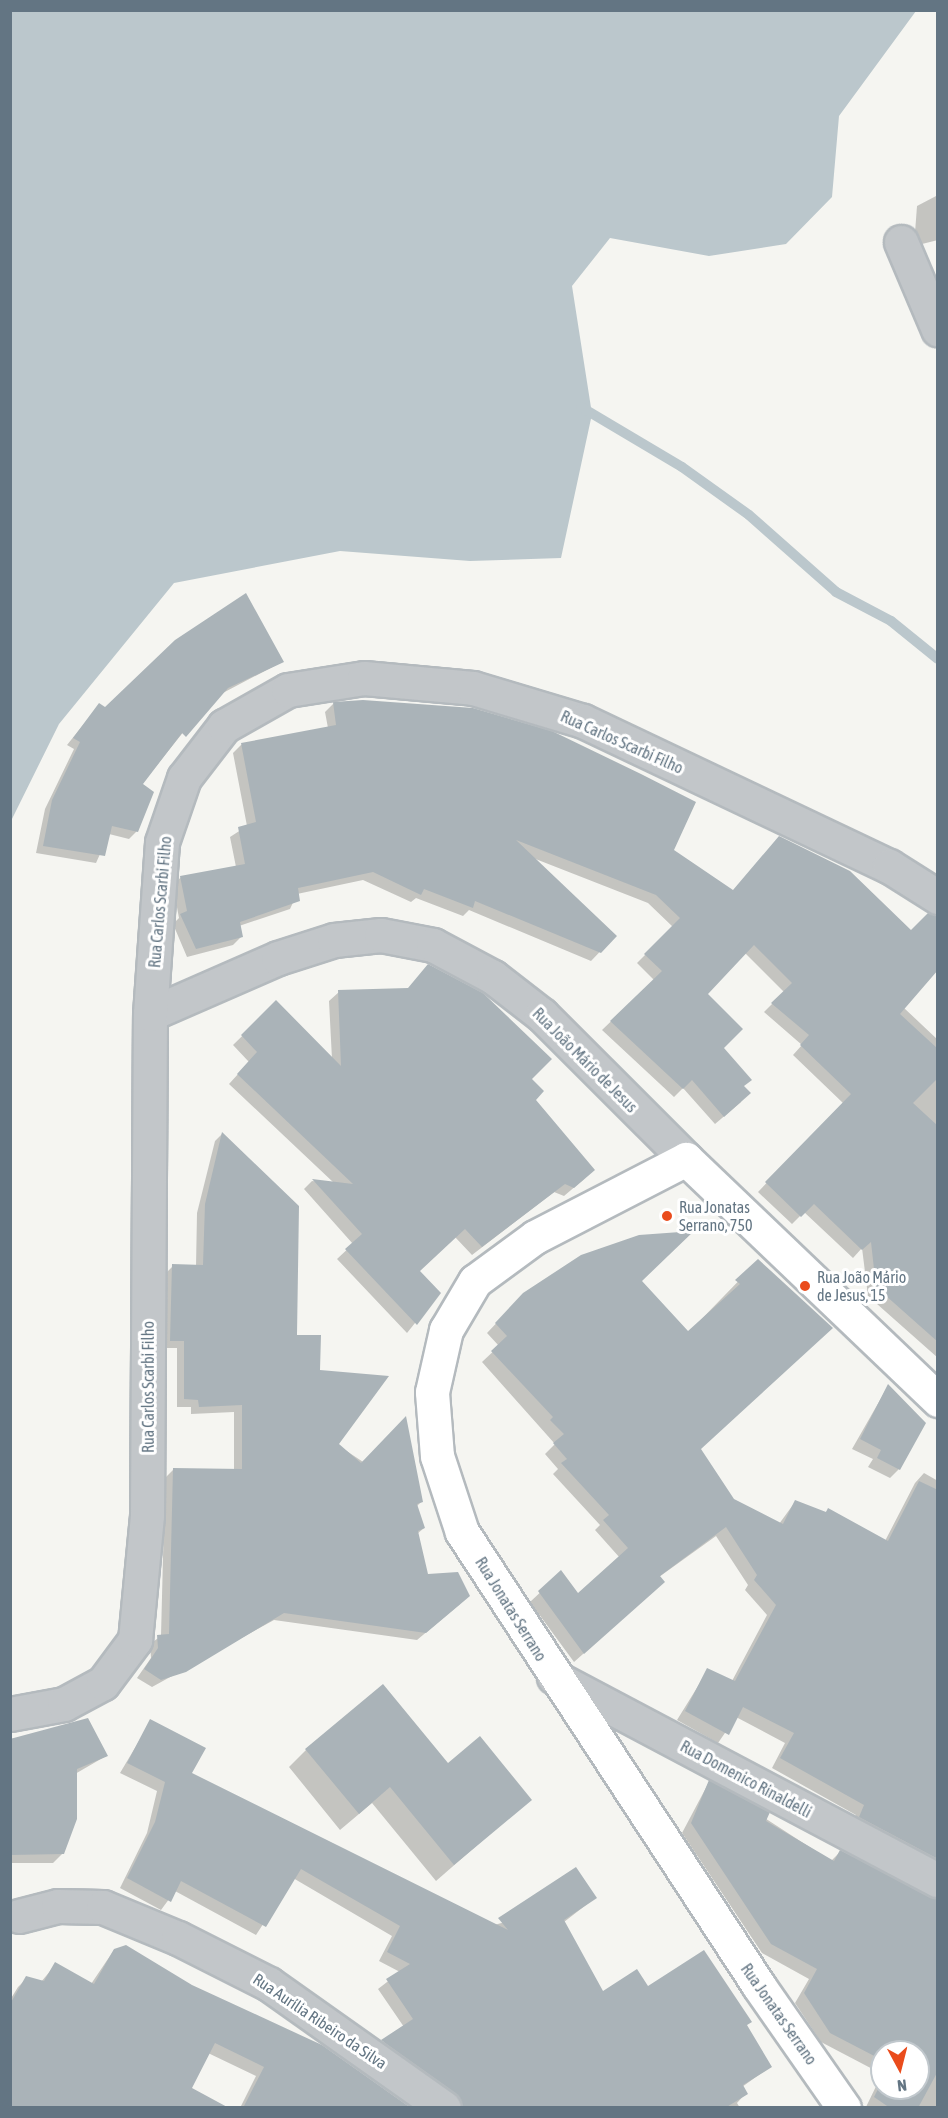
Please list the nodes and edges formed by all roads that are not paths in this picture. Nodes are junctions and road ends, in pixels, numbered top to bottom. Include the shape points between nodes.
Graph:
1 (901, 242) dead end
2 (938, 329) edge
3 (938, 897) edge
4 (150, 1014) junction
5 (686, 1159) junction
6 (938, 1400) edge
7 (554, 1677) junction
8 (10, 1714) edge
9 (938, 1880) edge
10 (19, 1916) dead end
11 (444, 2108) edge
12 (844, 2108) edge

1 - 2 street
3 - 4 street, Rua Carlos Scarbi Filho via 889,866 583,721 473,688 364,678 288,690 224,726 184,778 162,842
4 - 5 street, Rua João Mário de Jesus via 278,958 334,940 381,935 433,945 493,977 542,1015
4 - 8 street, Rua Carlos Scarbi Filho via 147,1515 135,1640 103,1683 64,1704
5 - 6 street, Rua João Mário de Jesus
5 - 7 street, Rua Jonatas Serrano via 535,1237 475,1281 446,1330 432,1392 437,1456 462,1532
7 - 9 street, Rua Domenico Rinaldelli
7 - 12 street, Rua Jonatas Serrano
10 - 11 street, Rua Aurília Ribeiro da Silva via 58,1906 103,1907 178,1938 268,1984

